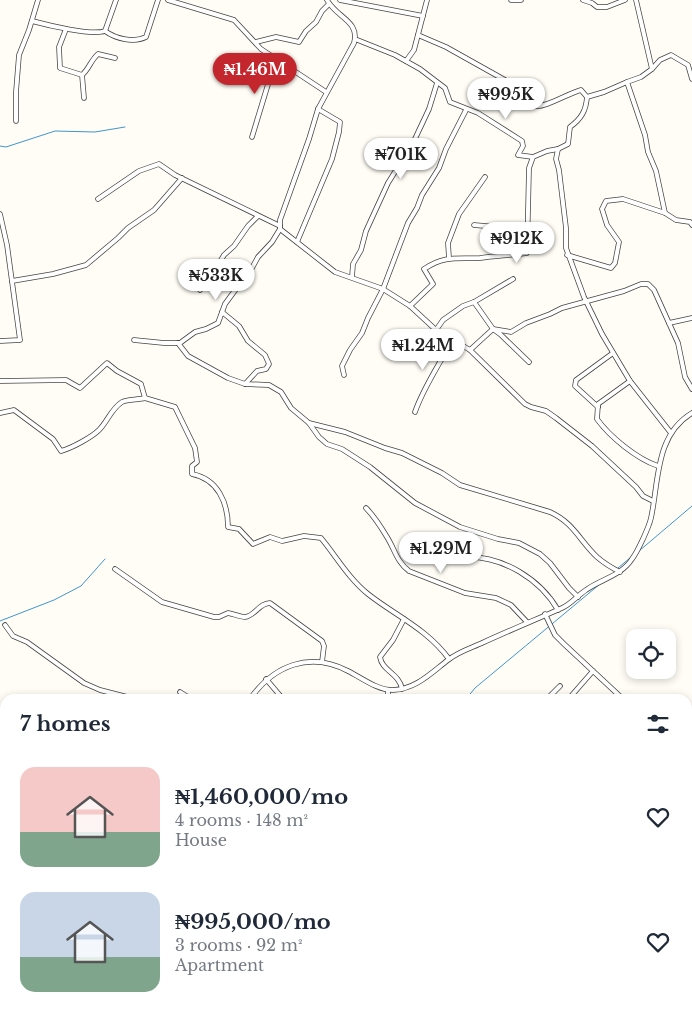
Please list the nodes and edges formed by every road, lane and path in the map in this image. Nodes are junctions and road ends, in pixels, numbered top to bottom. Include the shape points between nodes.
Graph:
1 (38, 0) edge
2 (116, 0) edge
3 (158, 0) edge
4 (168, 0) edge
5 (340, 0) edge
6 (428, 0) edge
7 (511, 0) edge
8 (521, 0) edge
9 (582, 0) edge
10 (625, 0) edge
11 (636, 0) edge
12 (328, 2) edge
13 (423, 16) junction
14 (32, 21) junction
15 (66, 29) junction
16 (105, 32) junction
17 (418, 35) junction
18 (355, 39) junction
19 (256, 42) junction
20 (115, 58) dead end
21 (276, 58) junction
22 (406, 61) junction
23 (690, 64) edge
24 (652, 69) junction
25 (82, 75) junction
26 (692, 79) edge
27 (627, 82) junction
28 (437, 83) junction
29 (326, 92) junction
30 (587, 97) junction
31 (84, 98) dead end
32 (318, 109) junction
33 (466, 110) junction
34 (16, 121) dead end
35 (252, 137) dead end
36 (558, 149) junction
37 (533, 157) junction
38 (485, 177) dead end
39 (182, 178) junction
40 (98, 199) dead end
41 (665, 213) junction
42 (0, 214) edge
43 (258, 216) junction
44 (474, 225) dead end
45 (692, 225) edge
46 (280, 228) junction
47 (528, 230) junction
48 (297, 242) junction
49 (567, 255) junction
50 (448, 258) junction
51 (352, 277) junction
52 (513, 279) dead end
53 (12, 281) junction
54 (383, 289) junction
55 (200, 290) dead end
56 (474, 302) junction
57 (586, 302) junction
58 (410, 306) junction
59 (222, 312) junction
60 (692, 318) edge
61 (670, 323) junction
62 (493, 329) junction
63 (436, 330) junction
64 (134, 340) dead end
65 (452, 340) junction
66 (0, 341) edge
67 (178, 343) junction
68 (470, 350) junction
69 (613, 353) junction
70 (529, 362) dead end
71 (344, 375) dead end
72 (0, 381) edge
73 (630, 381) junction
74 (245, 384) junction
75 (692, 389) edge
76 (145, 398) junction
77 (598, 407) junction
78 (415, 412) dead end
79 (0, 413) edge
80 (692, 413) edge
81 (309, 422) junction
82 (671, 433) junction
83 (658, 466) junction
84 (653, 501) junction
85 (366, 508) dead end
86 (468, 557) dead end
87 (115, 569) dead end
88 (620, 572) junction
89 (578, 597) junction
90 (558, 610) junction
91 (545, 614) junction
92 (404, 620) junction
93 (527, 622) junction
94 (5, 625) dead end
95 (449, 659) junction
96 (322, 662) junction
97 (593, 671) junction
98 (266, 679) junction
99 (560, 686) dead end
100 (402, 689) junction
101 (388, 690) junction
102 (180, 692) dead end
103 (116, 694) edge
104 (183, 694) edge
105 (254, 694) edge
106 (279, 694) edge
107 (388, 694) edge
108 (552, 694) edge
109 (573, 694) edge
110 (618, 694) edge
111 (692, 957) edge
112 (692, 970) edge

1 - 14 street
2 - 16 street
3 - 16 street via 146,37 137,40 120,38
4 - 19 street via 230,18
5 - 13 street
6 - 13 street
7 - 8 street
9 - 10 street via 597,7 607,7
11 - 24 street
12 - 18 street via 355,29
12 - 19 street via 299,42 276,37
13 - 17 street
14 - 15 street
14 - 34 street via 19,55
15 - 16 street
15 - 25 street via 59,47 60,68
17 - 22 street via 414,50
17 - 30 street via 505,80 535,106 541,107 581,90
18 - 22 street
18 - 29 street
19 - 21 street
20 - 25 street via 98,54
21 - 29 street
21 - 35 street
22 - 28 street
23 - 24 street via 671,55
23 - 26 street
24 - 27 street
25 - 31 street
27 - 30 street
27 - 41 street via 656,171
28 - 33 street via 446,88 450,102
28 - 51 street via 413,143 388,183 366,231 353,264
29 - 32 street
30 - 36 street via 586,110 570,127 568,144
32 - 46 street
32 - 48 street via 340,122 339,132 332,158
33 - 37 street via 478,113 522,141 524,146 518,155
33 - 54 street via 408,223
36 - 37 street
36 - 49 street via 556,158
37 - 47 street via 529,168
38 - 50 street via 458,214 448,243
39 - 40 street via 159,164 139,171
39 - 43 street
39 - 53 street via 154,210 86,265
41 - 45 street
41 - 49 street via 623,199 606,201 602,209 607,225 619,242 615,263 611,268
42 - 53 street
43 - 46 street
43 - 55 street via 224,255
44 - 47 street
46 - 48 street
46 - 59 street via 240,280
47 - 50 street via 528,253
48 - 51 street via 335,272
49 - 57 street
50 - 58 street via 424,269 433,284
51 - 54 street
52 - 56 street
53 - 66 street via 20,340
54 - 58 street
54 - 71 street via 342,366
56 - 62 street
56 - 63 street via 443,320
57 - 61 street via 648,284
57 - 62 street via 562,308 511,332
57 - 69 street
58 - 63 street
59 - 67 street via 218,323
59 - 74 street via 239,326 269,364
60 - 61 street
61 - 75 street
62 - 68 street
62 - 70 street
63 - 65 street
64 - 67 street
65 - 68 street
65 - 78 street
67 - 74 street via 188,356
68 - 84 street via 525,404 556,418 592,446 642,496
69 - 73 street
69 - 77 street via 576,380 575,386
72 - 76 street via 66,380 80,388 108,363 141,384
73 - 77 street
73 - 82 street
74 - 81 street via 269,385 281,392 291,408
76 - 79 street via 124,401 99,430 61,451 53,439 14,410
76 - 92 street via 175,407 194,448 197,462 192,466 192,474 203,476 220,491 228,512 228,527 238,529 253,544 270,537 282,541 304,536 322,538 367,593
77 - 83 street via 597,419 604,428
80 - 82 street
81 - 88 street via 402,453 460,486 550,512 571,525 597,556
81 - 89 street via 327,444 342,449 370,467 415,503 460,527 518,543 540,554
82 - 83 street
83 - 84 street
84 - 88 street via 650,520 633,558
85 - 93 street via 388,538 403,567 465,592 488,596 510,605
86 - 90 street via 481,558 518,571 549,595
87 - 96 street via 162,602 214,617 228,613 248,616 264,603 270,603 322,641
88 - 89 street
89 - 90 street
90 - 91 street
91 - 93 street
91 - 97 street via 555,635
92 - 95 street via 419,628
92 - 100 street via 380,657 383,665 400,681
93 - 95 street
94 - 103 street via 13,636 27,642 84,683
95 - 100 street via 421,681
96 - 98 street via 304,662 281,669
96 - 101 street
97 - 109 street
97 - 110 street
98 - 105 street
98 - 106 street
99 - 108 street
100 - 101 street
101 - 107 street
102 - 104 street
111 - 112 street

